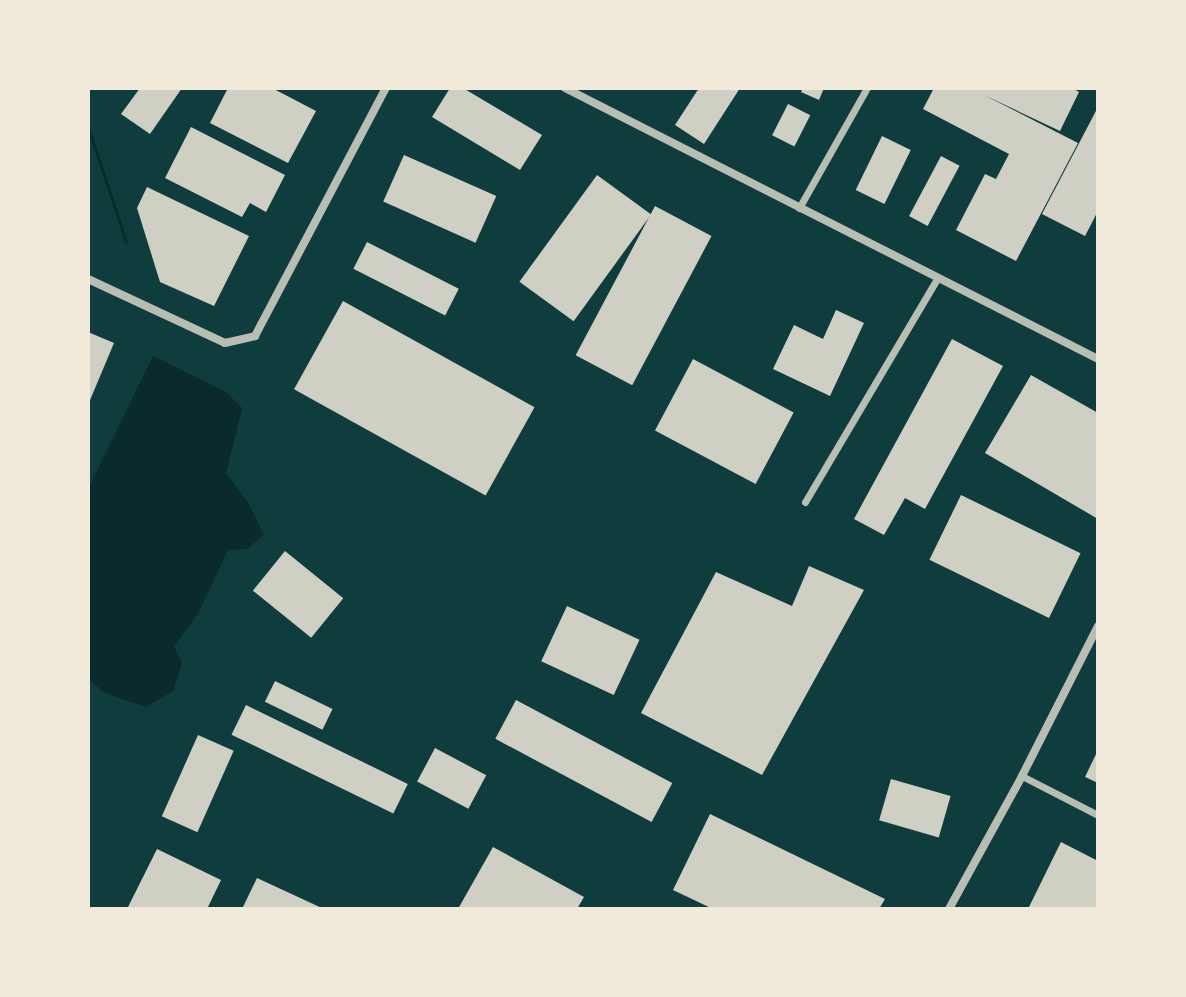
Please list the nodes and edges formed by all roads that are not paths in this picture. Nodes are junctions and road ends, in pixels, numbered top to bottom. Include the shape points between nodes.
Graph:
1 (386, 88) edge
2 (565, 88) edge
3 (867, 88) edge
4 (799, 208) junction
5 (938, 277) junction
6 (88, 279) edge
7 (1098, 359) edge
8 (805, 502) dead end
9 (1098, 626) edge
10 (1022, 776) junction
11 (1098, 815) edge
12 (949, 909) edge

1 - 6 street via 255,336 225,343
2 - 4 street
3 - 4 street
4 - 5 street
5 - 7 street
5 - 8 street
9 - 10 street
10 - 11 street
10 - 12 street

